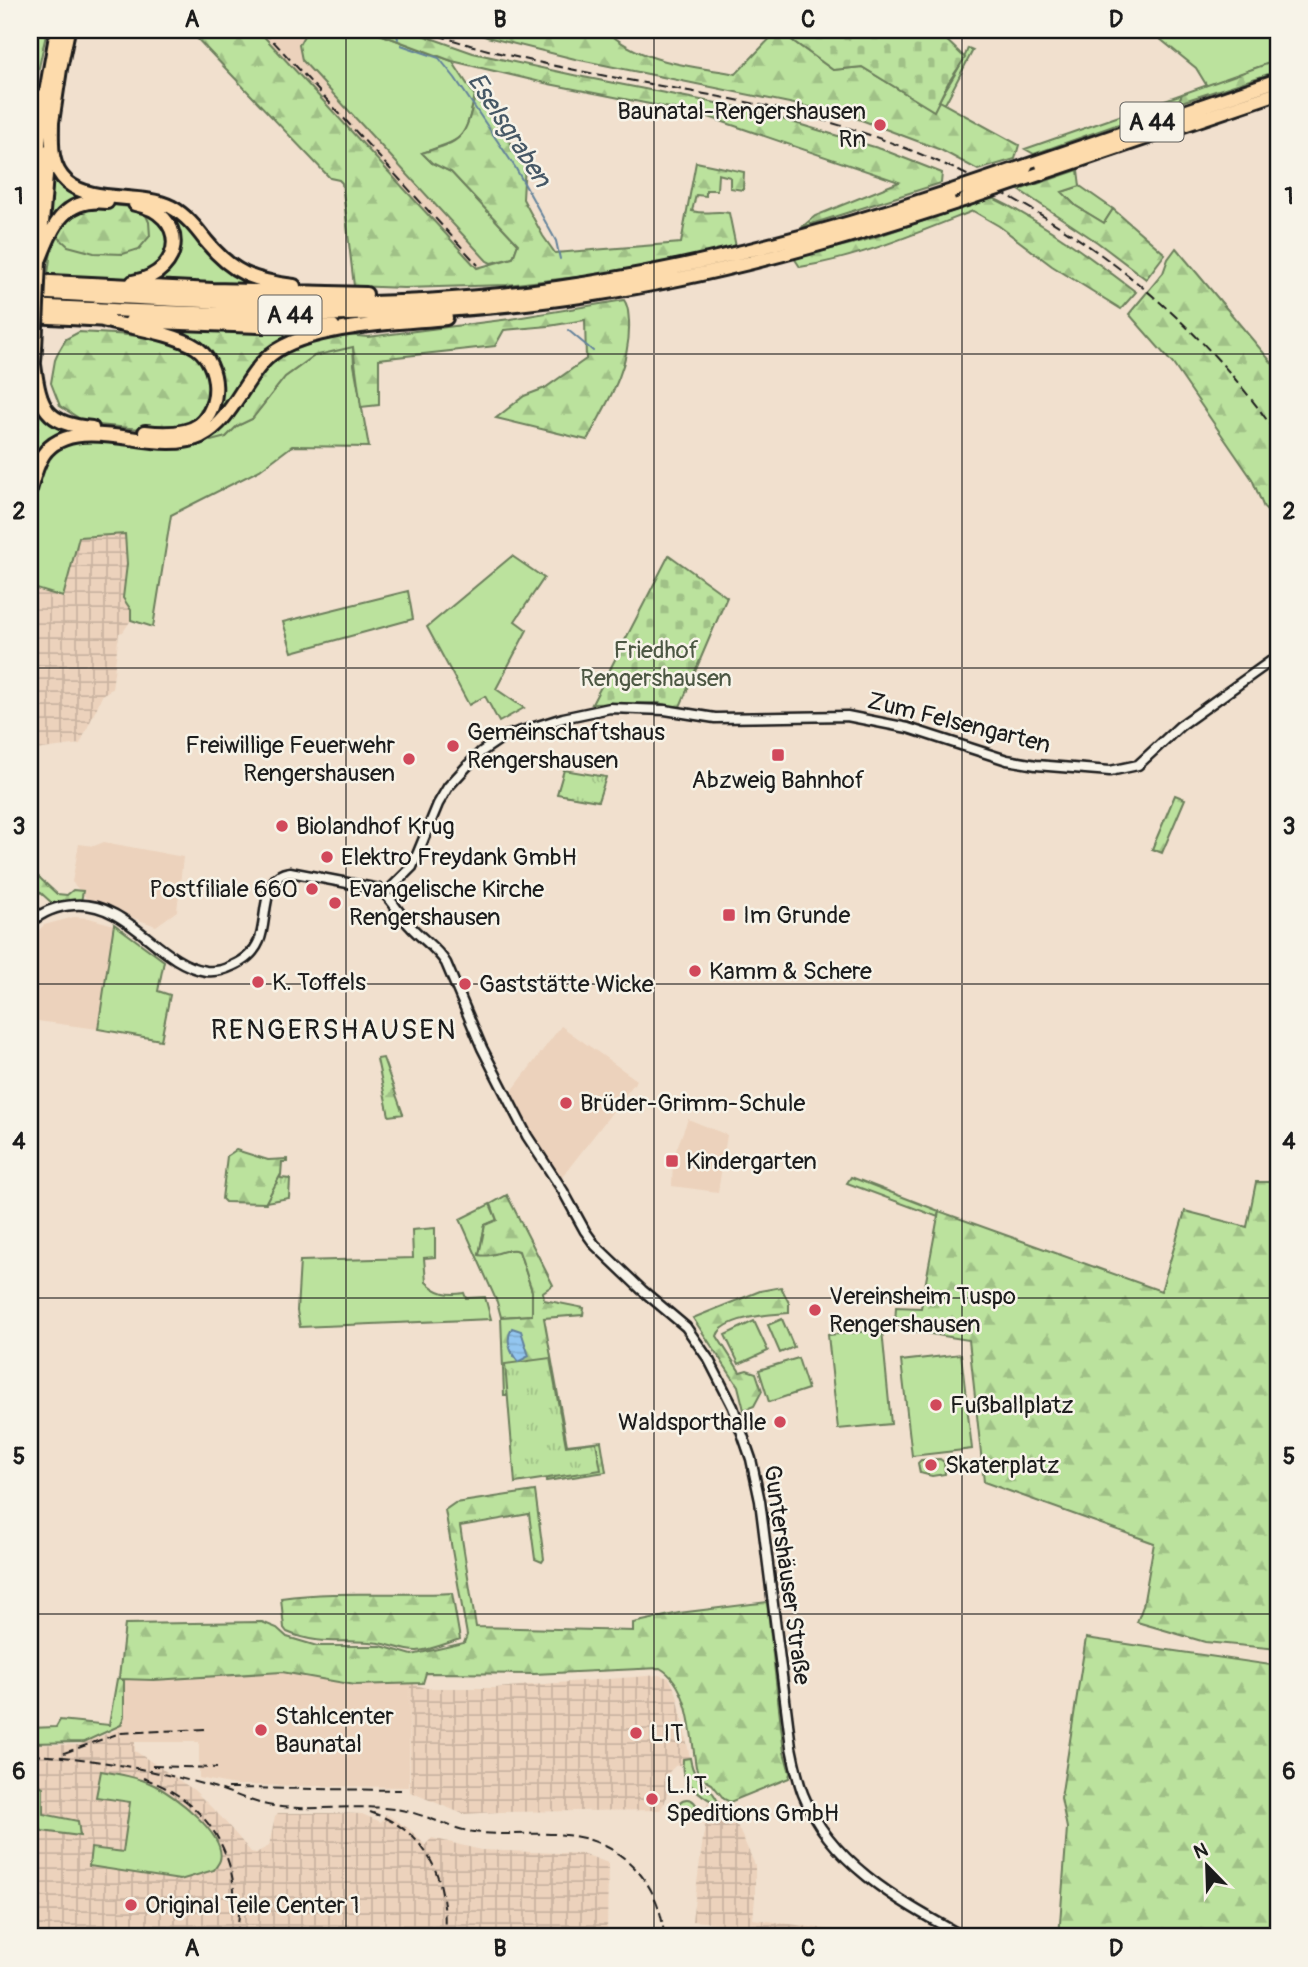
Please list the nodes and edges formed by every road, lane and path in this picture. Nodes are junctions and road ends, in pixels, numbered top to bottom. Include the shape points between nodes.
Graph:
1 (57, 30) edge
2 (68, 30) edge
3 (51, 57) junction
4 (1278, 80) edge
5 (1278, 93) edge
6 (52, 121) junction
7 (30, 122) edge
8 (31, 214) edge
9 (36, 253) edge
10 (30, 281) edge
11 (105, 285) junction
12 (30, 292) edge
13 (353, 294) junction
14 (549, 295) junction
15 (30, 306) edge
16 (30, 316) edge
17 (102, 320) junction
18 (386, 325) junction
19 (34, 365) junction
20 (30, 415) edge
21 (30, 490) edge
22 (1278, 656) edge
23 (385, 894) junction
24 (30, 923) edge
25 (964, 1937) edge

1 - 3 highway
2 - 6 highway
3 - 7 highway
3 - 8 highway
4 - 14 highway, A 44, bridge via 861,220 745,252
5 - 14 highway, A 44, bridge via 967,199 746,264 644,286
6 - 9 highway
6 - 13 highway via 53,158 63,177 76,188 170,206 228,265 247,276
8 - 9 highway
9 - 11 highway via 57,220 77,205 99,201 138,205 158,214 173,240 164,268 142,280
9 - 19 highway, bridge
10 - 11 highway
11 - 13 highway
12 - 14 highway, A 44 via 331,303
13 - 14 highway
14 - 15 highway, A 44 via 458,310 280,315
14 - 18 highway via 496,312
16 - 17 highway
17 - 18 highway
17 - 19 highway via 180,339 198,348 215,384 212,408 198,426 157,433 64,423 44,407
18 - 21 highway via 306,337 277,348 221,420 201,436 161,442 81,435 60,440 44,454
19 - 20 highway
22 - 23 street, Zum Felsengarten via 1180,726 1138,765 1110,771 1007,760 908,728 847,716 715,718 610,708 563,718 503,737 481,752 438,804 412,867
23 - 24 street via 366,886 289,872 279,876 269,891 260,940 245,959 222,970 187,965 123,920 92,906 56,908
23 - 25 street, Guntershäuser Straße via 446,963 523,1128 594,1245 686,1327 733,1407 760,1501 791,1746 797,1779 811,1812 835,1847 869,1880

